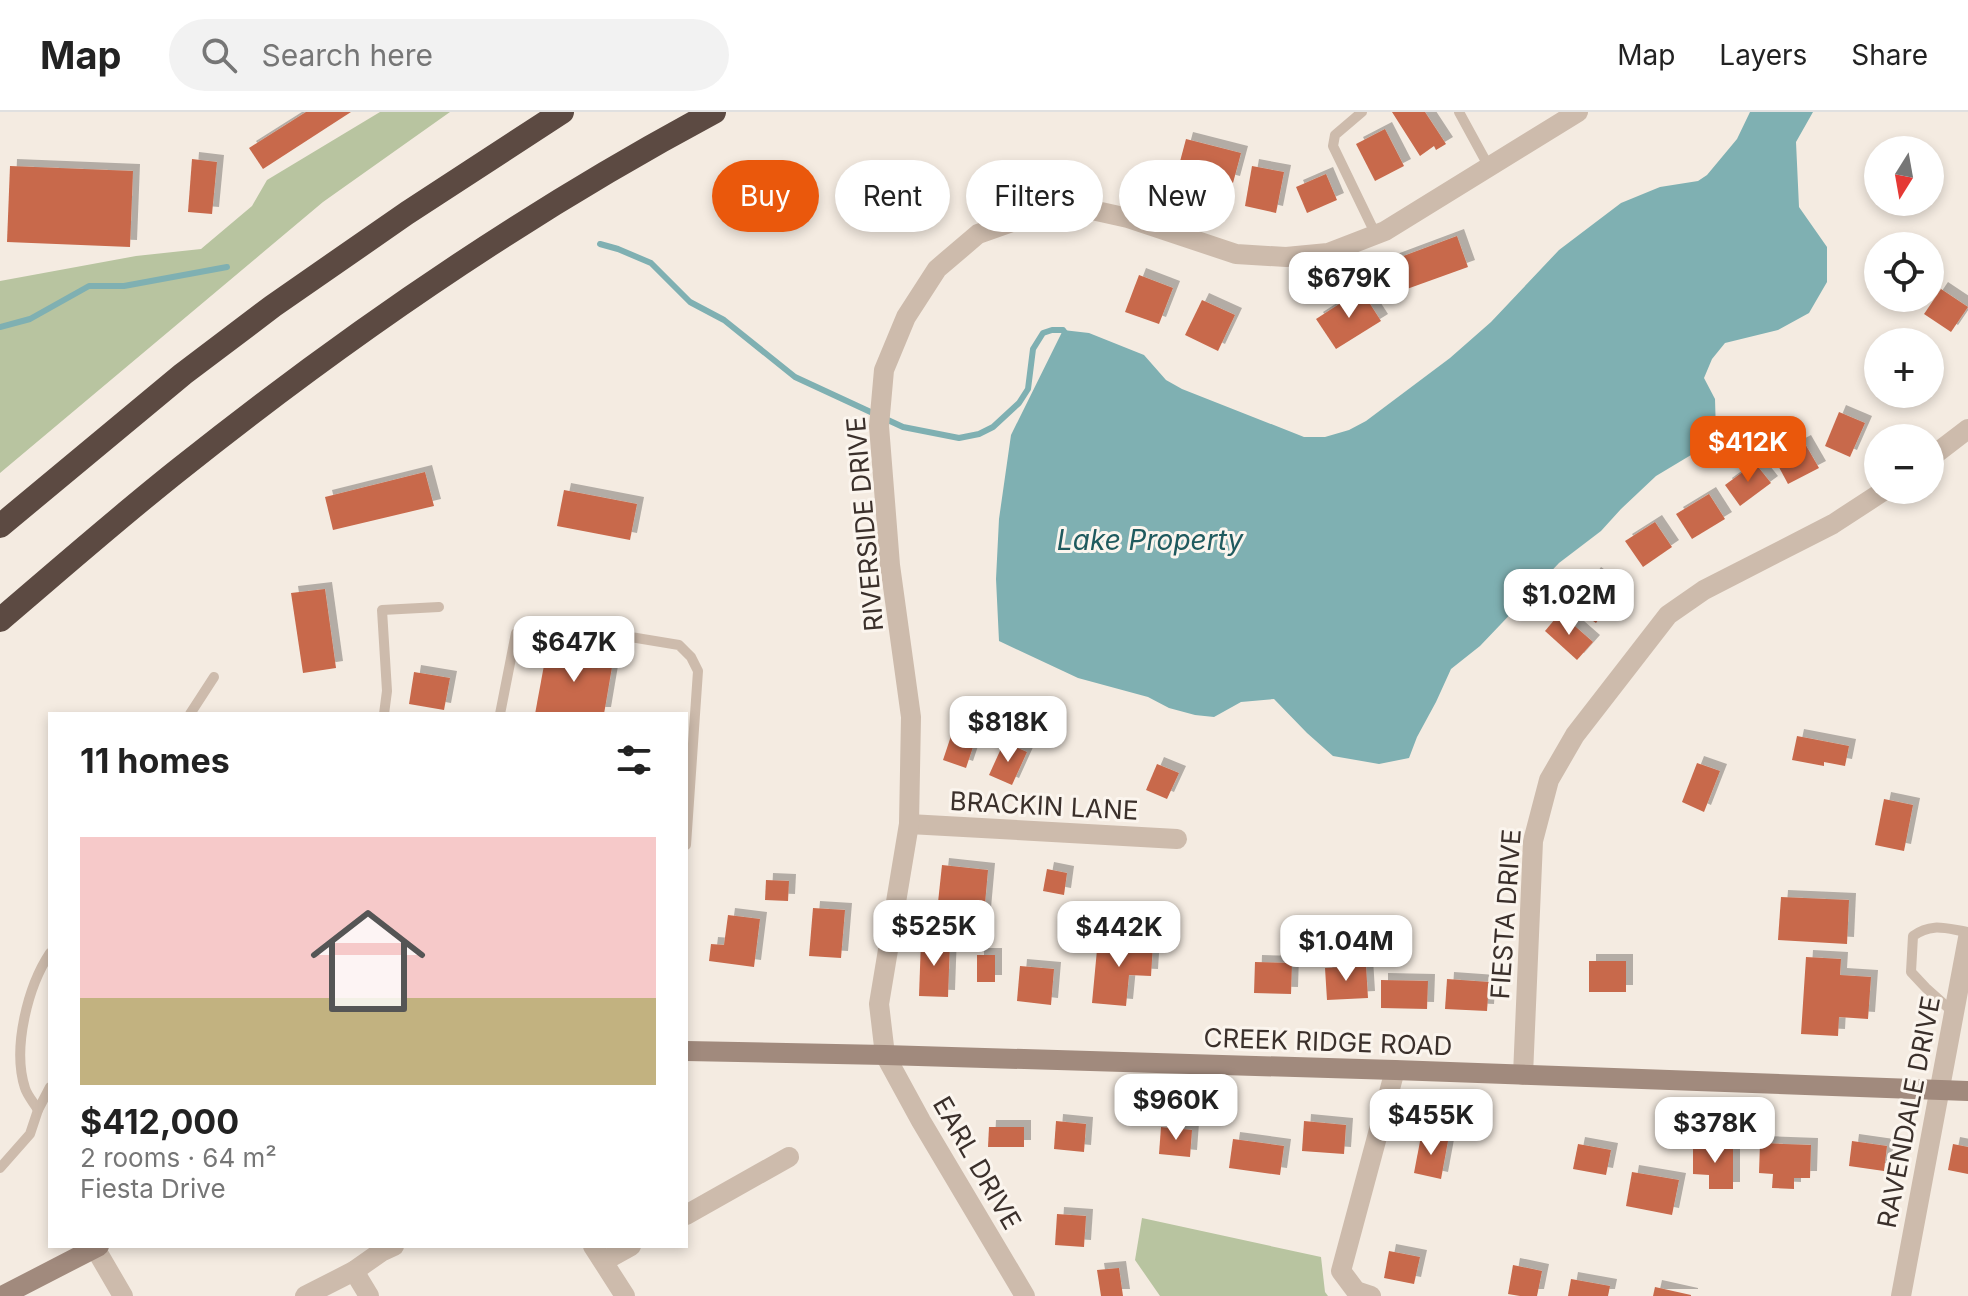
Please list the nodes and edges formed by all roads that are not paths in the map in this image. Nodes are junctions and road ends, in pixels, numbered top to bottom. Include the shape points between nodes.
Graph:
1 (562, 112) edge
2 (714, 112) edge
3 (1362, 112) edge
4 (1459, 112) edge
5 (1578, 112) edge
6 (1489, 167) junction
7 (1376, 235) junction
8 (1968, 429) edge
9 (1944, 447) edge
10 (1864, 504) edge
11 (0, 526) edge
12 (439, 607) dead end
13 (0, 620) edge
14 (214, 677) dead end
15 (191, 712) edge
16 (384, 712) edge
17 (500, 712) edge
18 (688, 806) edge
19 (909, 824) junction
20 (1177, 839) dead end
21 (1968, 932) edge
22 (1968, 938) edge
23 (48, 956) edge
24 (1954, 1013) junction
25 (688, 1051) edge
26 (885, 1055) junction
27 (1395, 1070) junction
28 (1523, 1075) junction
29 (1939, 1090) junction
30 (48, 1091) edge
31 (1968, 1091) edge
32 (38, 1110) junction
33 (789, 1157) dead end
34 (0, 1168) edge
35 (688, 1214) edge
36 (95, 1248) edge
37 (98, 1248) edge
38 (390, 1248) edge
39 (623, 1248) edge
40 (598, 1254) edge
41 (354, 1271) junction
42 (2, 1296) edge
43 (123, 1296) edge
44 (305, 1296) edge
45 (369, 1296) edge
46 (625, 1296) edge
47 (1025, 1296) edge
48 (1371, 1296) edge
49 (1901, 1296) edge

1 - 11 highway via 273,306
2 - 13 highway via 567,194 356,334 179,469
3 - 7 lane via 1335,135 1333,146
4 - 6 lane
5 - 6 street, RIVERSIDE DRIVE
6 - 7 street, RIVERSIDE DRIVE
7 - 19 street, RIVERSIDE DRIVE via 1328,253 1236,254 1083,208 1032,215 978,234 937,269 906,317 884,370 879,426 890,565 911,717
8 - 9 street
10 - 28 street, FIESTA DRIVE via 1668,615 1575,735 1549,780 1533,841
12 - 16 lane via 382,610
14 - 15 lane
17 - 18 lane via 516,633 533,625 679,645 698,671
19 - 20 street, BRACKIN LANE
19 - 26 street, RIVERSIDE DRIVE via 879,1004
21 - 24 lane via 1934,927 1913,936 1911,972
22 - 24 street, RAVENDALE DRIVE
23 - 32 lane via 23,1022 25,1089
24 - 29 street, RAVENDALE DRIVE
25 - 26 main road, CREEK RIDGE ROAD
26 - 27 main road, CREEK RIDGE ROAD
26 - 47 street, EARL DRIVE
27 - 28 main road, CREEK RIDGE ROAD
27 - 48 street via 1341,1271 1356,1291
28 - 29 main road, CREEK RIDGE ROAD
29 - 31 main road, CREEK RIDGE ROAD
29 - 49 street, RAVENDALE DRIVE
30 - 32 lane
32 - 34 lane via 30,1134
33 - 35 street
36 - 42 main road
37 - 43 street
38 - 41 street
39 - 40 street
40 - 46 street
41 - 44 street
41 - 45 street

